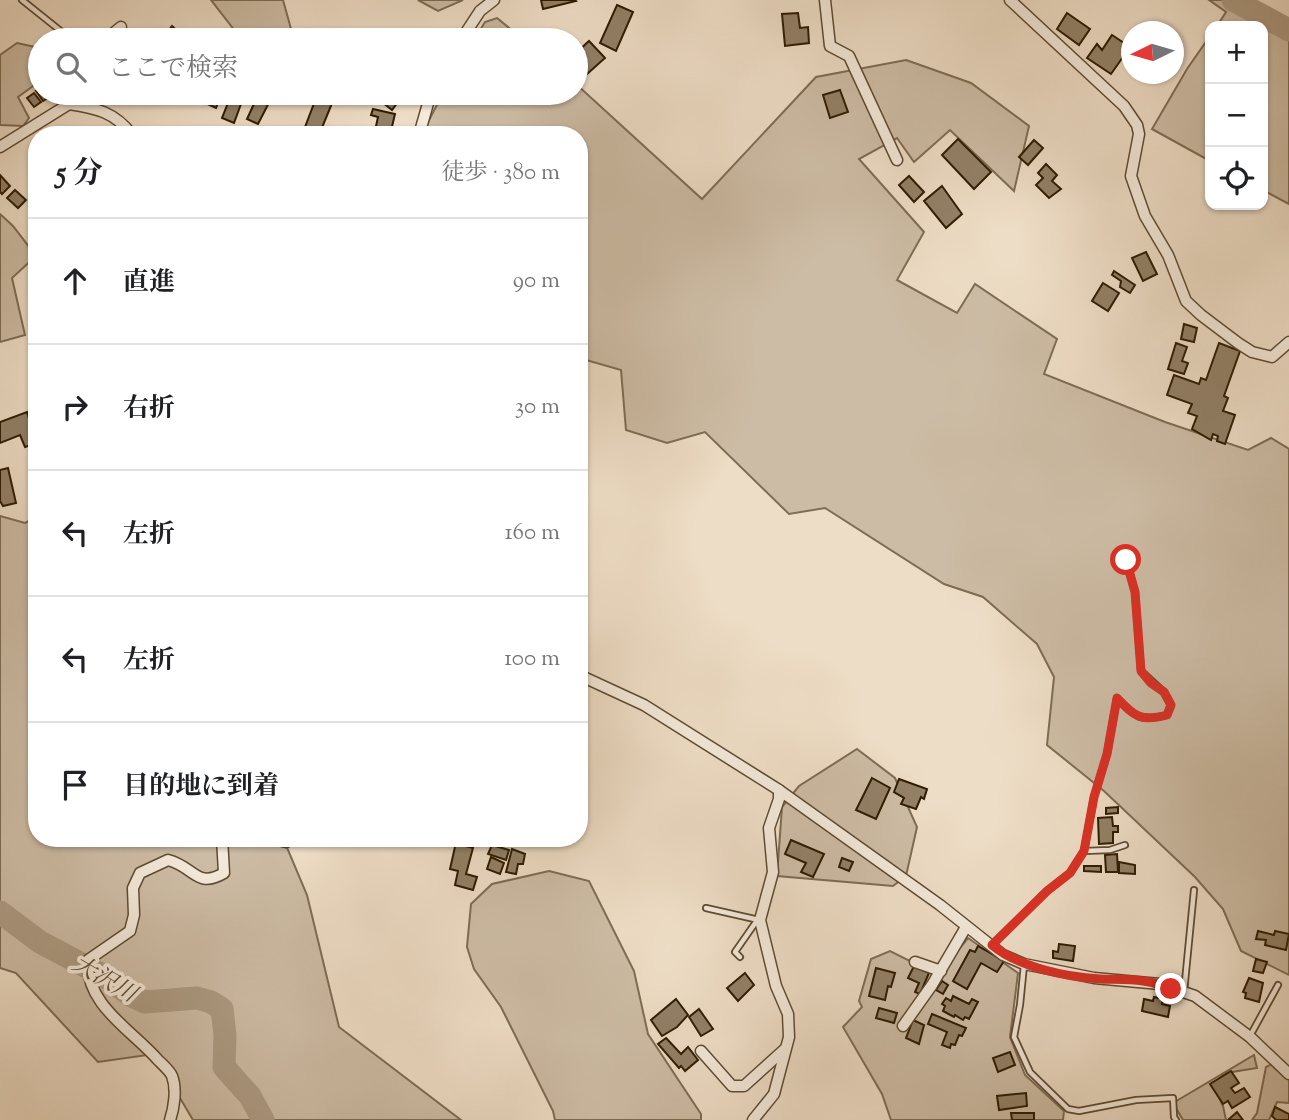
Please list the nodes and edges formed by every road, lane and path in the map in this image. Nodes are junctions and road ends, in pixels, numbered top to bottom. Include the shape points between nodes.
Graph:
1 (22, 0) edge
2 (494, 0) edge
3 (825, 0) edge
4 (1010, 0) edge
5 (57, 28) edge
6 (469, 28) edge
7 (67, 105) edge
8 (76, 105) edge
9 (428, 105) edge
10 (84, 106) joint
11 (34, 126) edge
12 (124, 126) edge
13 (422, 126) edge
14 (28, 130) edge
15 (0, 148) edge
16 (897, 160) dead end
17 (1289, 342) edge
18 (1126, 560) dead end
19 (588, 679) edge
20 (779, 790) junction
21 (1125, 845) dead end
22 (223, 847) edge
23 (1084, 851) junction
24 (1194, 890) dead end
25 (706, 908) dead end
26 (759, 920) junction
27 (966, 927) junction
28 (992, 945) junction
29 (740, 957) dead end
30 (915, 962) dead end
31 (1024, 964) junction
32 (941, 971) junction
33 (1279, 985) dead end
34 (1184, 993) junction
35 (903, 1026) dead end
36 (1250, 1037) junction
37 (785, 1049) junction
38 (701, 1051) dead end
39 (1289, 1074) edge
40 (170, 1120) edge
41 (753, 1120) edge
42 (1177, 1120) edge

1 - 5 lane
2 - 6 street
3 - 16 street via 830,46 849,56
4 - 17 street via 1117,99 1137,125 1131,176 1186,301 1252,352 1272,356
7 - 11 street
8 - 10 street
9 - 13 street
10 - 12 street via 99,108
14 - 15 street
18 - 23 lane via 1135,592 1141,671 1171,705 1167,715 1154,719 1133,715 1117,698
19 - 20 street via 645,705
20 - 26 street via 769,828 773,872
20 - 27 street
21 - 23 lane
22 - 40 street via 224,873 211,881 168,860 140,873 133,888 130,931 89,960 87,975 100,1004 172,1075
23 - 28 lane via 1070,873
24 - 34 lane
25 - 26 lane
26 - 29 lane via 735,952
26 - 37 street via 788,1014
27 - 28 street
27 - 32 street
28 - 31 street
30 - 32 street
31 - 34 street via 1094,978 1160,984
31 - 42 lane via 1014,1037 1030,1072 1044,1087 1068,1109 1079,1111 1173,1098
32 - 35 street
33 - 36 lane
34 - 36 street via 1195,996
36 - 39 street
37 - 38 street via 744,1086 732,1086
37 - 41 street via 774,1094

